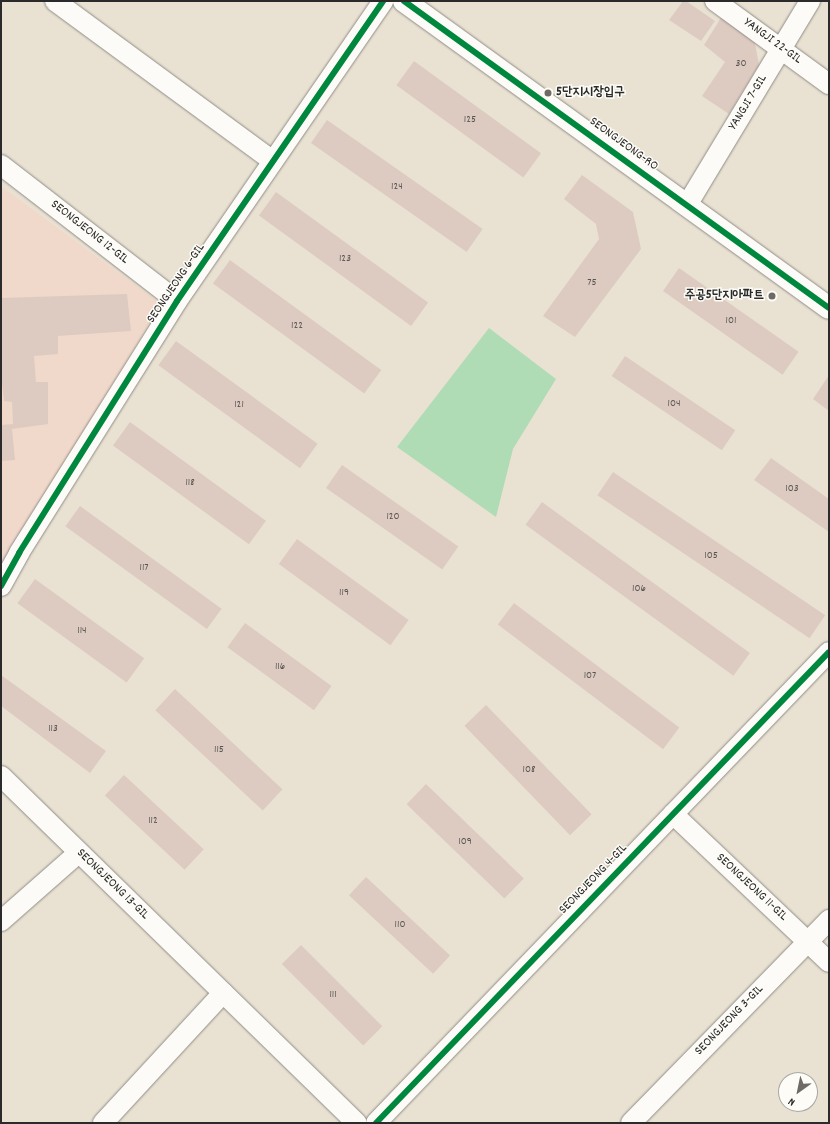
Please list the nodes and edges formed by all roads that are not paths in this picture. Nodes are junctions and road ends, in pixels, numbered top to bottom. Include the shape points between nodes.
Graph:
1 (56, 1) edge
2 (383, 1) edge
3 (404, 1) edge
4 (715, 1) edge
5 (810, 1) edge
6 (782, 50) junction
7 (829, 84) edge
8 (273, 161) junction
9 (1, 166) edge
10 (687, 205) junction
11 (177, 301) junction
12 (829, 308) edge
13 (1, 586) edge
14 (829, 652) edge
15 (1, 776) edge
16 (673, 814) junction
17 (78, 853) junction
18 (829, 920) edge
19 (1, 921) edge
20 (808, 941) junction
21 (829, 962) edge
22 (223, 993) junction
23 (103, 1123) edge
24 (357, 1123) edge
25 (376, 1123) edge
26 (631, 1123) edge

1 - 8 street
2 - 8 street, SEONGJEONG 6-GIL
3 - 10 street, SEONGJEONG-RO
4 - 6 street, YANGJI 22-GIL
5 - 6 street, YANGJI 7-GIL
6 - 7 street, YANGJI 22-GIL
6 - 10 street, YANGJI 7-GIL
8 - 11 street, SEONGJEONG 6-GIL
9 - 11 street, SEONGJEONG 12-GIL
10 - 12 street, SEONGJEONG-RO
11 - 13 street, SEONGJEONG 6-GIL via 19,553
14 - 16 street, SEONGJEONG 4-GIL
15 - 17 street, SEONGJEONG 13-GIL
16 - 20 street, SEONGJEONG 11-GIL
16 - 25 street, SEONGJEONG 4-GIL
17 - 19 street
17 - 22 street, SEONGJEONG 13-GIL
18 - 20 street, SEONGJEONG 3-GIL
20 - 21 street, SEONGJEONG 11-GIL
20 - 26 street, SEONGJEONG 3-GIL
22 - 23 street
22 - 24 street, SEONGJEONG 13-GIL

